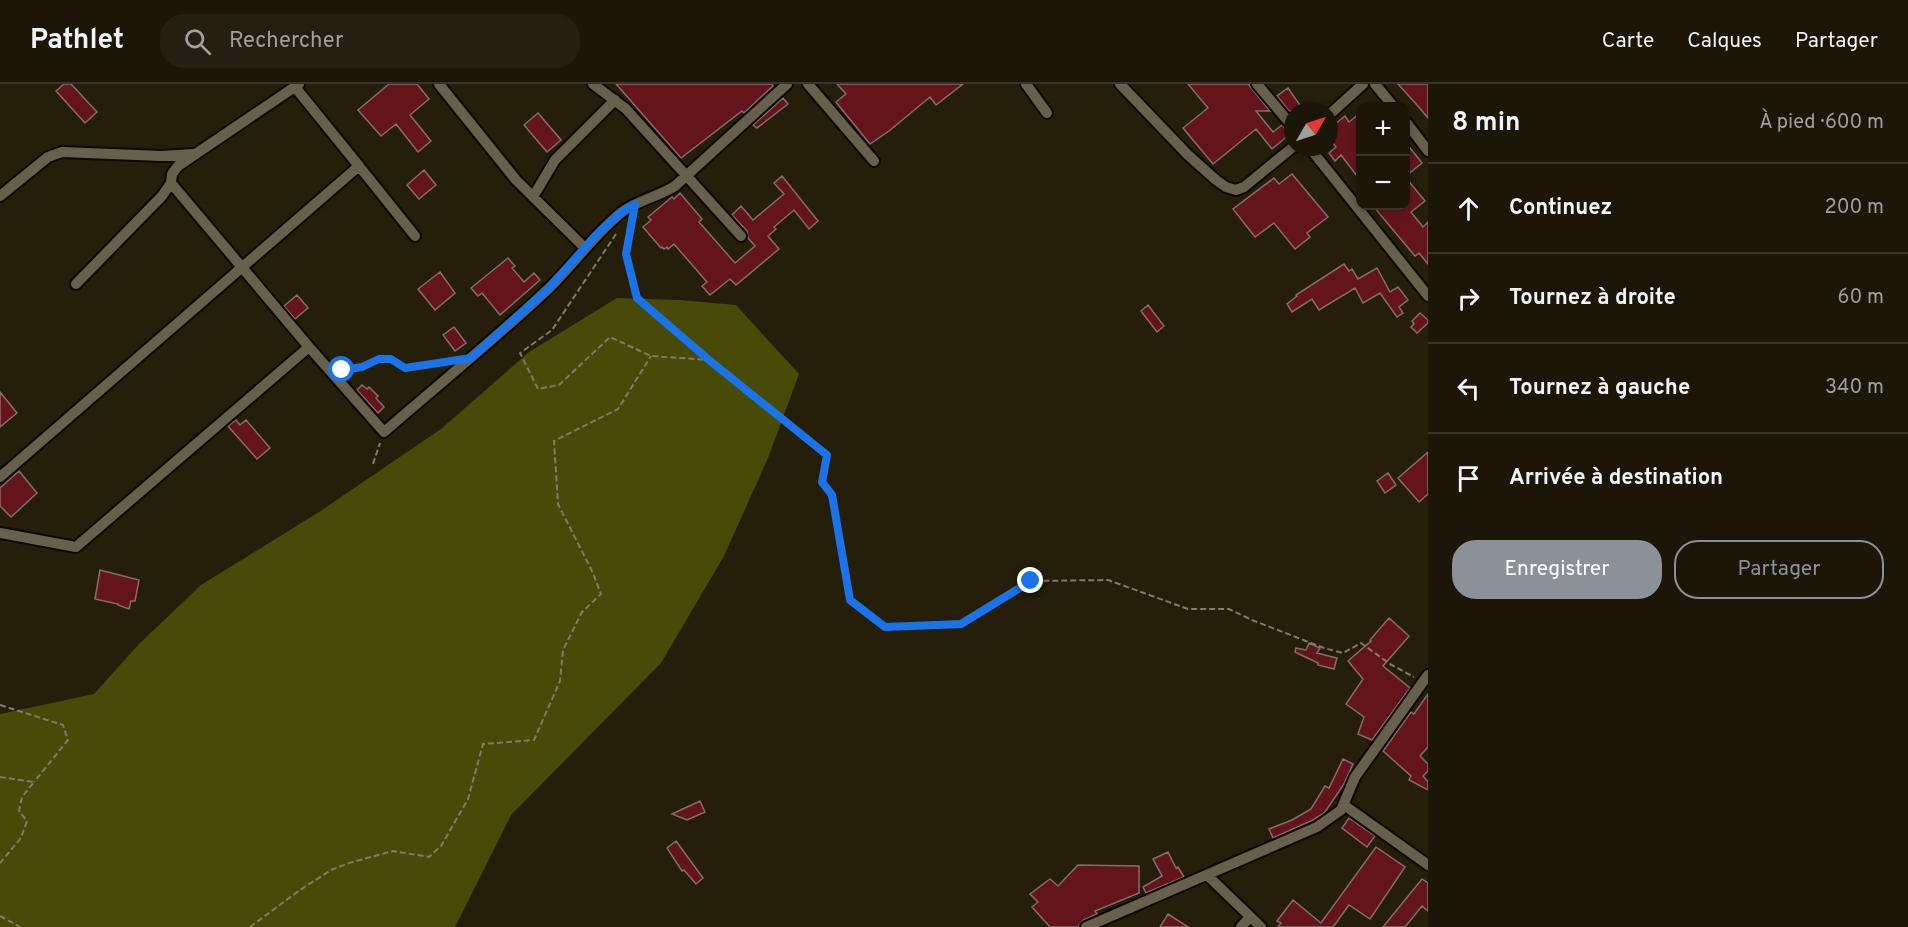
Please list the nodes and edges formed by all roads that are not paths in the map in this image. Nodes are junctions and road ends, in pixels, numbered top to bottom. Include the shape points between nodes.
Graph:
1 (439, 84) edge
2 (593, 84) edge
3 (787, 84) edge
4 (808, 84) edge
5 (1026, 84) edge
6 (1120, 84) edge
7 (1257, 84) edge
8 (1363, 84) edge
9 (1375, 84) edge
10 (297, 86) edge
11 (615, 100) junction
12 (1390, 102) edge
13 (1338, 107) edge
14 (1047, 113) dead end
15 (1284, 116) edge
16 (1410, 127) edge
17 (1428, 151) edge
18 (194, 154) junction
19 (1284, 154) edge
20 (1316, 156) edge
21 (874, 161) dead end
22 (358, 166) junction
23 (686, 176) junction
24 (171, 183) junction
25 (0, 196) edge
26 (533, 197) junction
27 (415, 236) dead end
28 (741, 237) dead end
29 (585, 248) junction
30 (242, 267) junction
31 (76, 284) dead end
32 (1428, 296) edge
33 (309, 347) junction
34 (0, 477) edge
35 (0, 533) edge
36 (1426, 679) edge
37 (1344, 805) junction
38 (1428, 865) edge
39 (1207, 875) junction
40 (1250, 916) junction
41 (1086, 927) edge
42 (1241, 927) edge
43 (1261, 927) edge

1 - 26 street
2 - 11 street
3 - 23 street
4 - 21 street
5 - 14 street
6 - 19 street via 1226,188 1244,187
7 - 15 street
8 - 13 street
9 - 12 street
10 - 18 street
10 - 22 street
11 - 23 street
11 - 26 street via 555,160
16 - 17 street
18 - 24 street via 178,166
18 - 25 street via 62,152 48,157
20 - 32 street
22 - 27 street
22 - 30 street
23 - 28 street
23 - 29 street via 663,194 635,204 615,218
24 - 30 street
24 - 31 street
26 - 29 street
29 - 33 street via 548,289 384,432
30 - 33 street
30 - 34 street
33 - 35 street via 76,547
36 - 37 street via 1355,777
37 - 38 street
37 - 39 street via 1317,827
39 - 40 street
39 - 41 street
40 - 42 street
40 - 43 street

